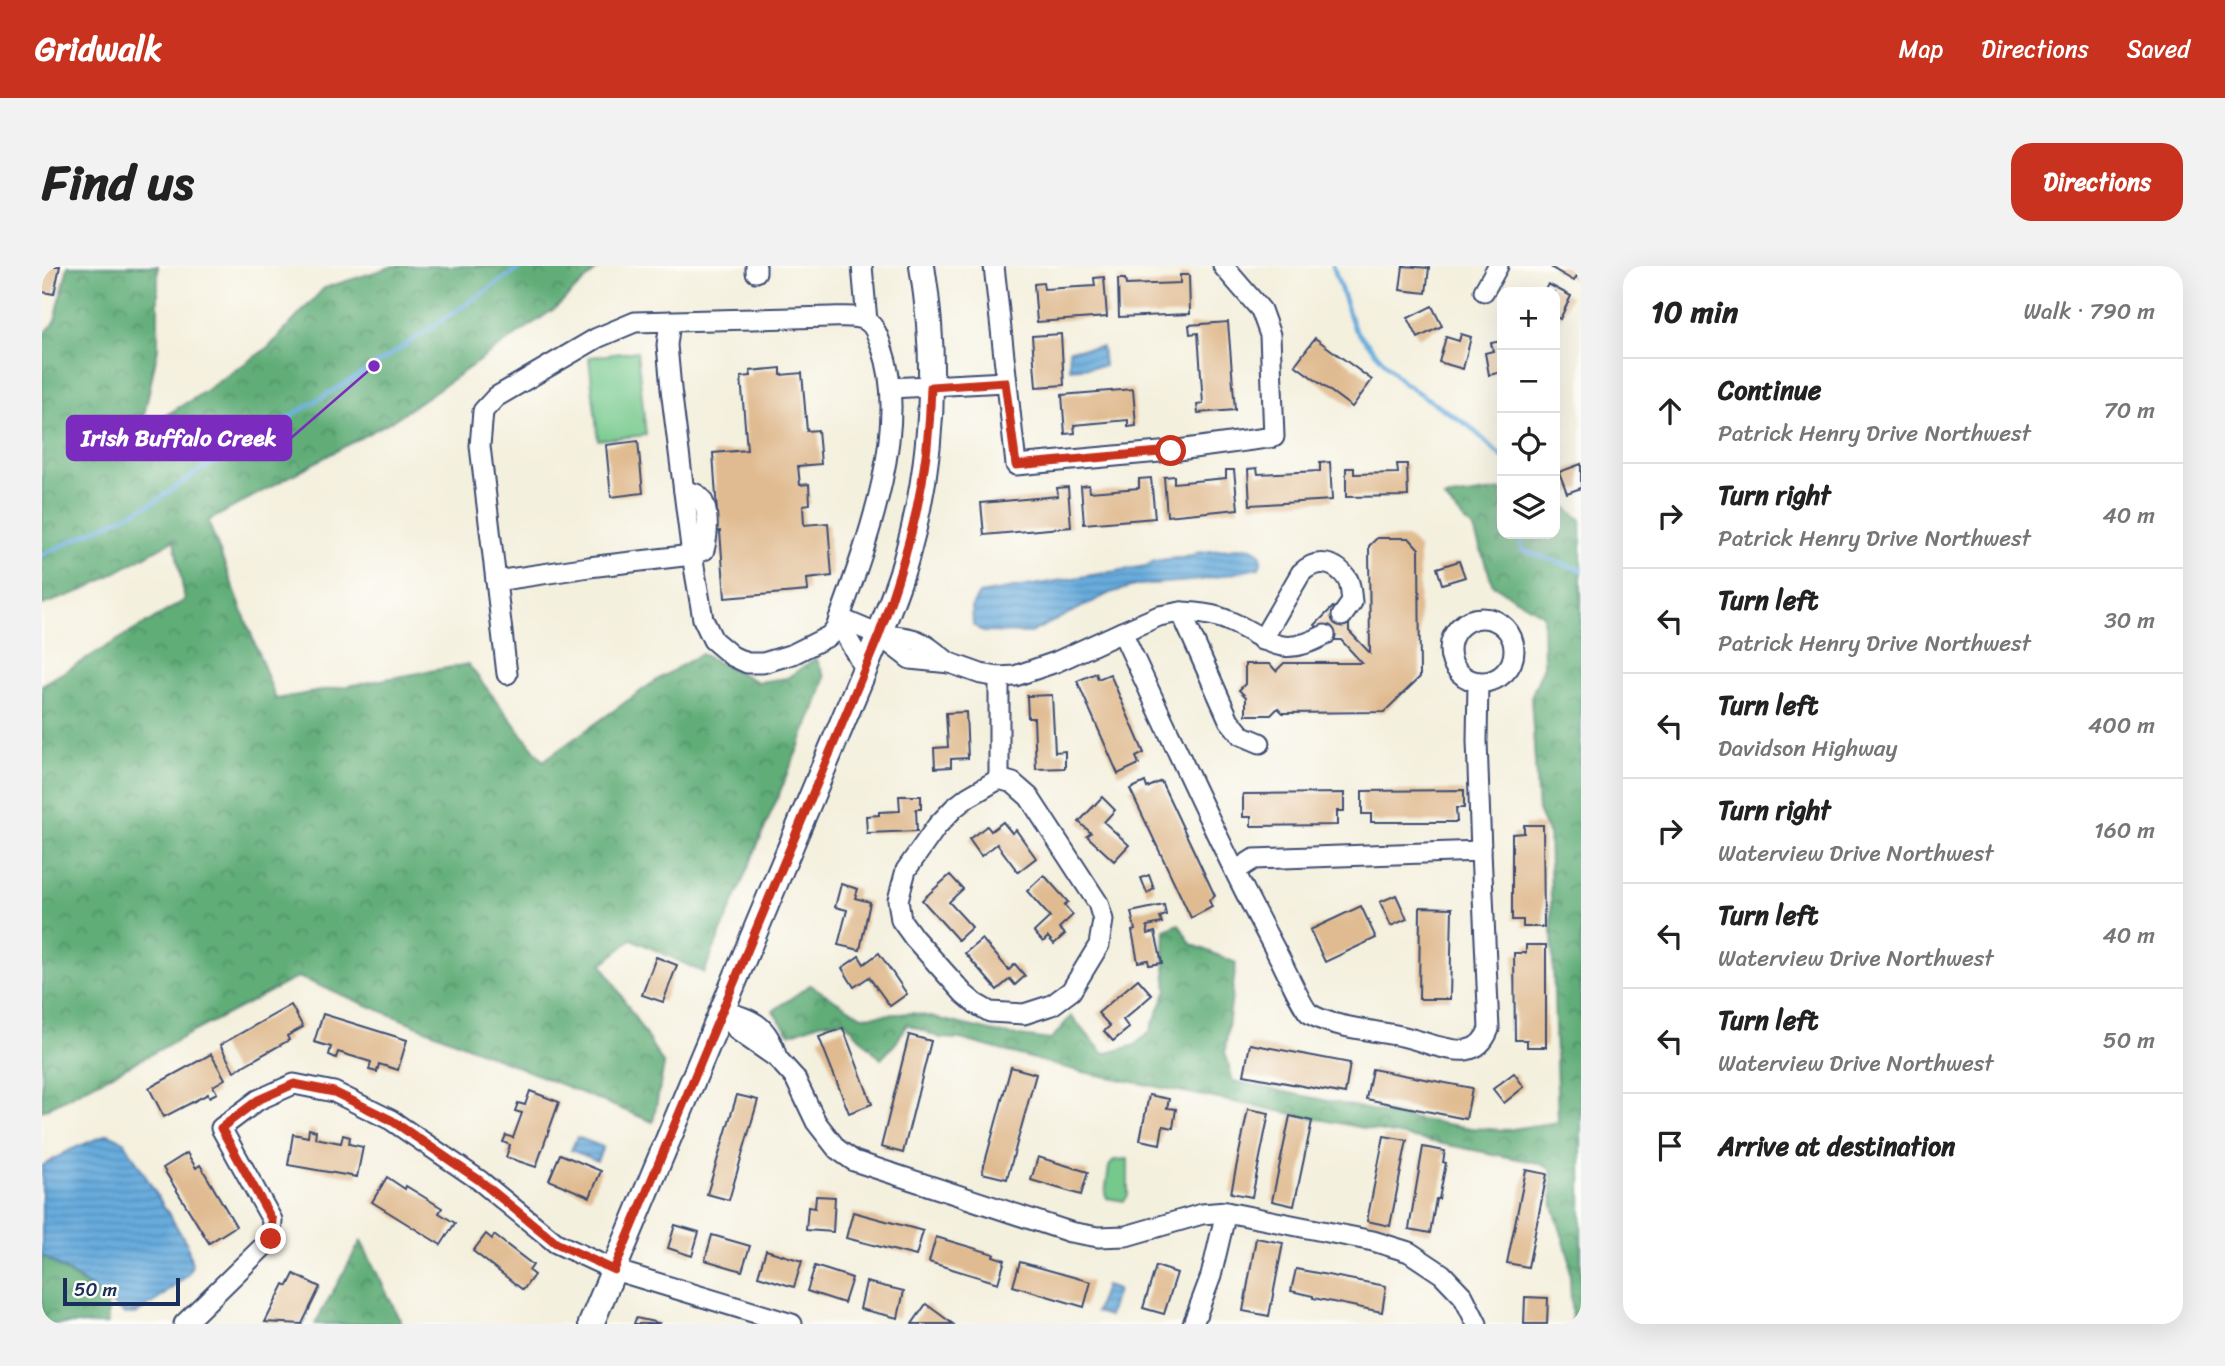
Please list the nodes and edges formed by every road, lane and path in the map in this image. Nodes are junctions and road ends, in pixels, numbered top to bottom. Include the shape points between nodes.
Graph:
1 (862, 266) edge
2 (922, 266) edge
3 (994, 266) edge
4 (1223, 266) edge
5 (1498, 266) edge
6 (1484, 291) dead end
7 (670, 321) junction
8 (867, 321) junction
9 (1005, 382) junction
10 (931, 387) junction
11 (891, 388) junction
12 (692, 555) junction
13 (496, 581) junction
14 (1181, 612) junction
15 (1342, 616) dead end
16 (838, 623) junction
17 (1122, 632) junction
18 (879, 635) junction
19 (1325, 635) dead end
20 (1262, 640) junction
21 (865, 669) junction
22 (507, 674) dead end
23 (999, 677) junction
24 (1478, 682) dead end
25 (1260, 743) dead end
26 (999, 779) junction
27 (1481, 850) junction
28 (1235, 871) junction
29 (724, 1011) junction
30 (1226, 1212) junction
31 (614, 1270) junction
32 (184, 1324) edge
33 (591, 1324) edge
34 (792, 1324) edge
35 (1193, 1324) edge
36 (1477, 1324) edge

1 - 8 street
2 - 10 main road
3 - 9 street
4 - 9 street via 1261,310 1270,335 1274,437 1016,465
5 - 6 street
7 - 8 street via 853,317
7 - 12 street via 667,345
7 - 13 street via 635,322 597,338 496,397 483,411 480,446
8 - 11 street via 890,370
9 - 10 street
10 - 11 street
10 - 18 main road via 921,499 906,562
11 - 16 street via 887,456
12 - 13 street
12 - 16 street via 703,619 713,640 747,663 793,654 829,636
13 - 22 street
14 - 17 street
14 - 20 street via 1228,620
14 - 25 street via 1228,720 1241,735
15 - 20 street via 1352,602 1349,582 1328,563 1309,565
16 - 18 street
16 - 21 street
17 - 23 street via 1056,662
17 - 28 street
18 - 21 main road
18 - 23 street via 910,659 950,663
19 - 20 street via 1287,648
21 - 29 main road
23 - 26 street
24 - 27 street
26 - 26 street via 1013,783 1029,797 1098,903 1104,920 1099,944 1072,991 1052,1005 1024,1014 990,1013 964,994 901,920 898,900 906,870 937,826 968,797
27 - 28 street via 1254,859
27 - 28 street via 1489,1029 1484,1042 1471,1050 1345,1026 1307,1011
29 - 30 street via 748,1018 767,1033 816,1122 837,1149 855,1161 1070,1232 1098,1237 1126,1236 1202,1214
29 - 31 main road
30 - 35 street via 1211,1276
30 - 36 street via 1409,1252 1442,1274 1463,1296
31 - 32 street via 556,1243 479,1180 391,1120 334,1092 294,1084 258,1100 221,1128 272,1220 271,1239
31 - 33 main road
31 - 34 street

